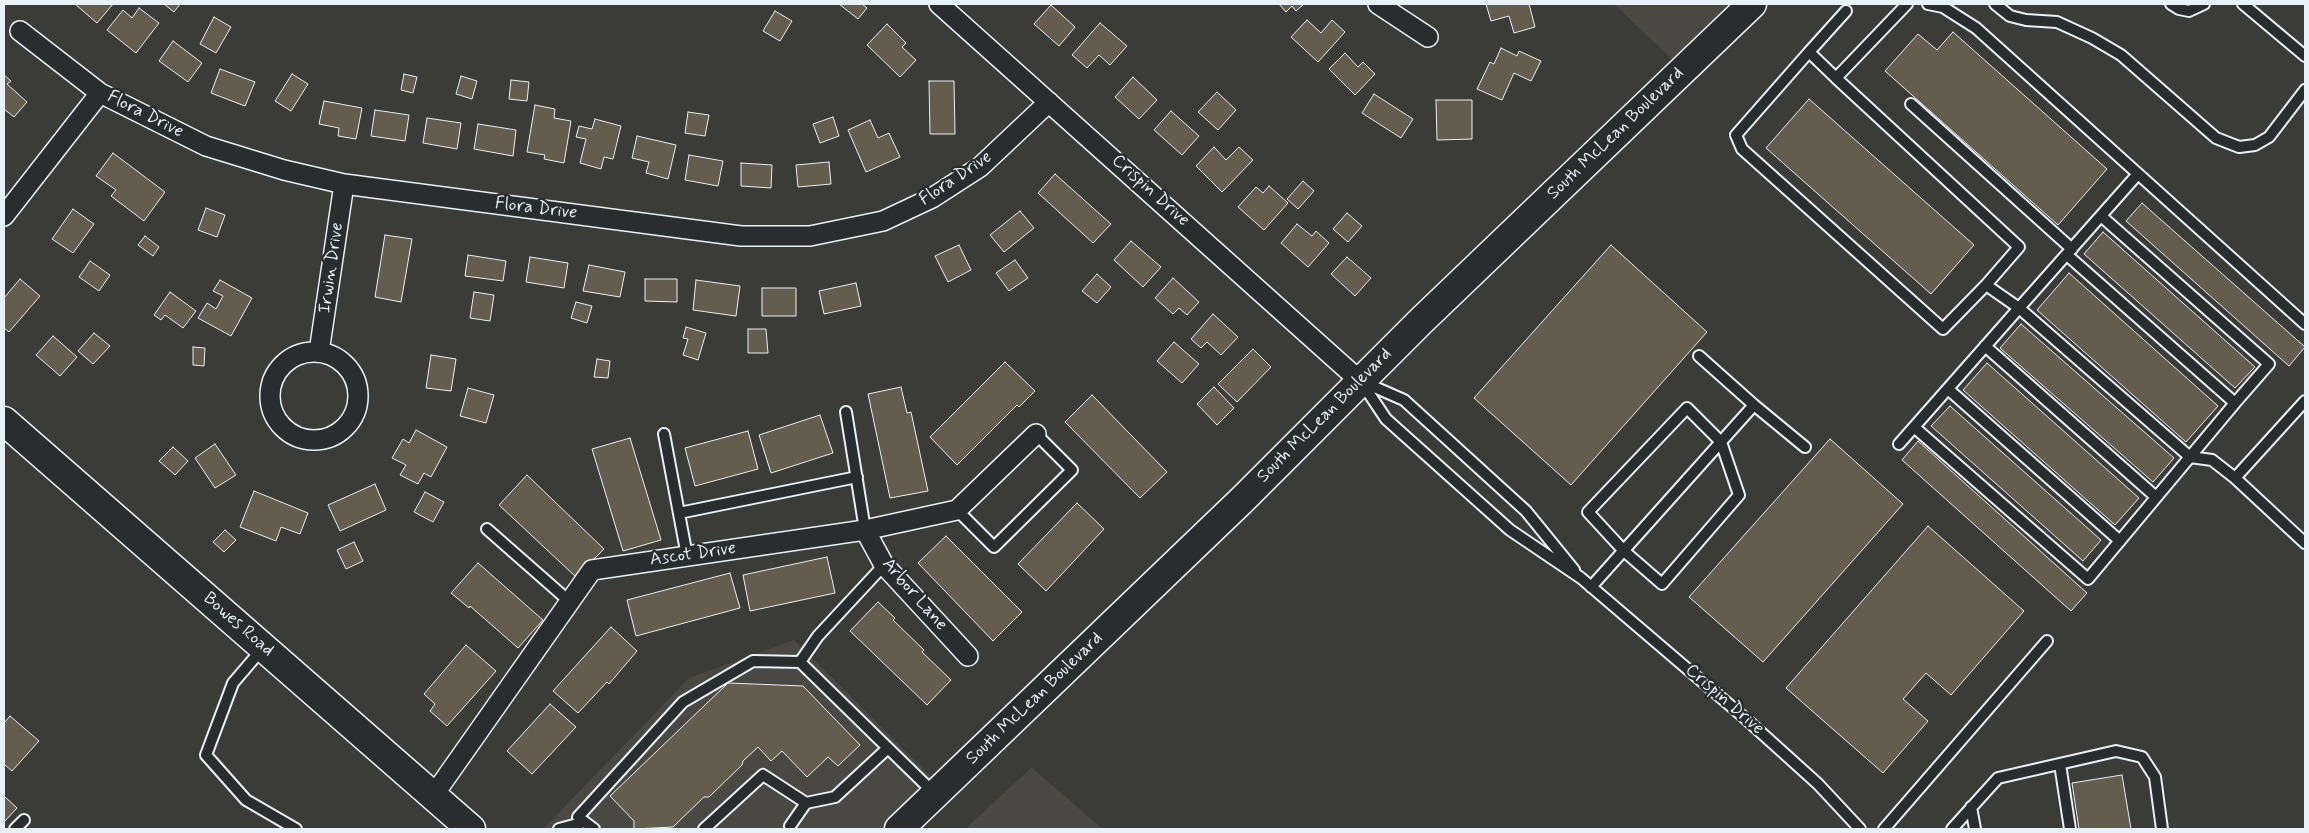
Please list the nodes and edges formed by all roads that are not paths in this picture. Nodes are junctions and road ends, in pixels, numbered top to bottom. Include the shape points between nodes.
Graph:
1 (939, 4) edge
2 (1378, 4) edge
3 (1752, 4) edge
4 (1907, 4) edge
5 (1928, 4) edge
6 (1995, 4) edge
7 (2171, 4) edge
8 (2204, 4) edge
9 (2243, 4) edge
10 (1846, 11) dead end
11 (20, 31) dead end
12 (1428, 37) dead end
13 (1809, 52) junction
14 (2305, 56) edge
15 (1836, 78) junction
16 (2305, 90) edge
17 (100, 93) junction
18 (1049, 102) junction
19 (1911, 104) dead end
20 (2137, 175) junction
21 (344, 184) junction
22 (4, 216) edge
23 (2101, 216) junction
24 (2069, 252) junction
25 (1986, 285) junction
26 (2019, 308) junction
27 (2305, 324) edge
28 (1985, 346) junction
29 (319, 352) junction
30 (1700, 356) dead end
31 (1360, 381) junction
32 (1948, 389) junction
33 (2305, 400) edge
34 (2235, 403) junction
35 (1754, 405) junction
36 (846, 412) dead end
37 (4, 421) edge
38 (1914, 427) junction
39 (664, 434) dead end
40 (1036, 434) joint
41 (1721, 442) junction
42 (1898, 444) dead end
43 (1805, 447) dead end
44 (2190, 457) junction
45 (857, 477) junction
46 (2235, 478) junction
47 (2156, 497) junction
48 (957, 510) junction
49 (679, 513) junction
50 (487, 529) dead end
51 (865, 530) junction
52 (2120, 541) junction
53 (2305, 543) edge
54 (1624, 551) junction
55 (687, 556) junction
56 (884, 564) junction
57 (1581, 578) junction
58 (1591, 587) junction
59 (570, 602) junction
60 (2048, 642) dead end
61 (263, 647) junction
62 (968, 656) dead end
63 (800, 662) junction
64 (888, 748) junction
65 (2060, 764) junction
66 (935, 794) junction
67 (433, 796) junction
68 (806, 803) junction
69 (1971, 807) junction
70 (24, 820) dead end
71 (583, 826) edge
72 (790, 828) edge
73 (15, 829) edge
74 (296, 829) edge
75 (471, 829) edge
76 (559, 829) edge
77 (594, 829) edge
78 (704, 829) edge
79 (898, 829) edge
80 (1860, 829) edge
81 (1884, 829) edge
82 (1952, 829) edge
83 (1975, 829) edge
84 (2070, 829) edge
85 (2162, 829) edge

1 - 18 street, Crispin Drive
2 - 12 street
3 - 31 main road, South McLean Boulevard
4 - 15 lane
5 - 20 lane via 1943,7 1976,28
6 - 16 lane via 2010,16 2057,22 2092,38 2121,55 2216,138 2239,146 2255,144 2270,137
7 - 8 lane via 2189,11
9 - 14 lane
10 - 13 lane
11 - 17 street, Flora Drive
13 - 15 lane
13 - 25 lane via 1736,136 1742,149 1943,329
15 - 25 lane via 2019,247
17 - 21 street, Flora Drive via 206,146
17 - 22 street
18 - 21 street, Flora Drive via 980,167 932,198 883,221 810,236 741,236
18 - 31 street, Crispin Drive
19 - 24 lane
20 - 23 lane
20 - 27 lane
21 - 29 street, Irwin Drive
23 - 24 lane
23 - 34 lane via 2268,364
24 - 26 lane
24 - 34 lane
25 - 26 lane
26 - 28 lane
26 - 44 lane
28 - 32 lane
28 - 47 lane
29 - 29 street via 299,355 285,363 276,375 270,396 282,425 299,437 309,439 340,432 348,425 357,406 357,385 353,375 339,360
30 - 35 lane
31 - 57 lane, Crispin Drive via 1386,419 1510,530
31 - 57 lane, Crispin Drive via 1404,400 1526,511
31 - 66 main road, South McLean Boulevard via 1243,499
32 - 38 lane
32 - 52 lane
33 - 46 lane
34 - 44 lane
35 - 41 lane
35 - 43 lane
36 - 45 lane
37 - 61 main road, Bowes Road
38 - 42 lane
38 - 52 lane via 2088,579
39 - 49 lane
40 - 48 street
40 - 48 lane via 1072,470 994,547
41 - 54 lane
41 - 54 lane via 1739,495 1662,584
41 - 54 lane via 1687,408 1588,512
44 - 46 lane via 2212,460
44 - 47 lane
45 - 49 lane
45 - 51 lane
46 - 53 lane
47 - 52 lane
48 - 51 street, Ascot Drive
49 - 55 lane
50 - 59 lane
51 - 55 street, Ascot Drive
51 - 56 street, Arbor Lane
54 - 58 lane
55 - 59 street, Ascot Drive via 592,570
56 - 62 street, Arbor Lane
56 - 63 lane via 818,636
57 - 58 lane, Crispin Drive
58 - 80 lane, Crispin Drive via 1775,745
59 - 67 street, Ascot Drive
60 - 81 lane
61 - 67 main road, Bowes Road
61 - 74 lane via 233,683 206,755 246,800
63 - 64 lane
63 - 71 lane via 753,661 683,702 578,817
64 - 66 lane
64 - 68 lane via 835,797
65 - 69 lane via 1998,778
65 - 84 lane
65 - 85 lane via 2116,751 2142,757 2155,777
66 - 79 main road, South McLean Boulevard
67 - 75 main road, Bowes Road
68 - 72 lane
68 - 78 lane via 763,776
69 - 82 lane
69 - 83 lane
70 - 73 lane
71 - 76 lane
71 - 77 lane

